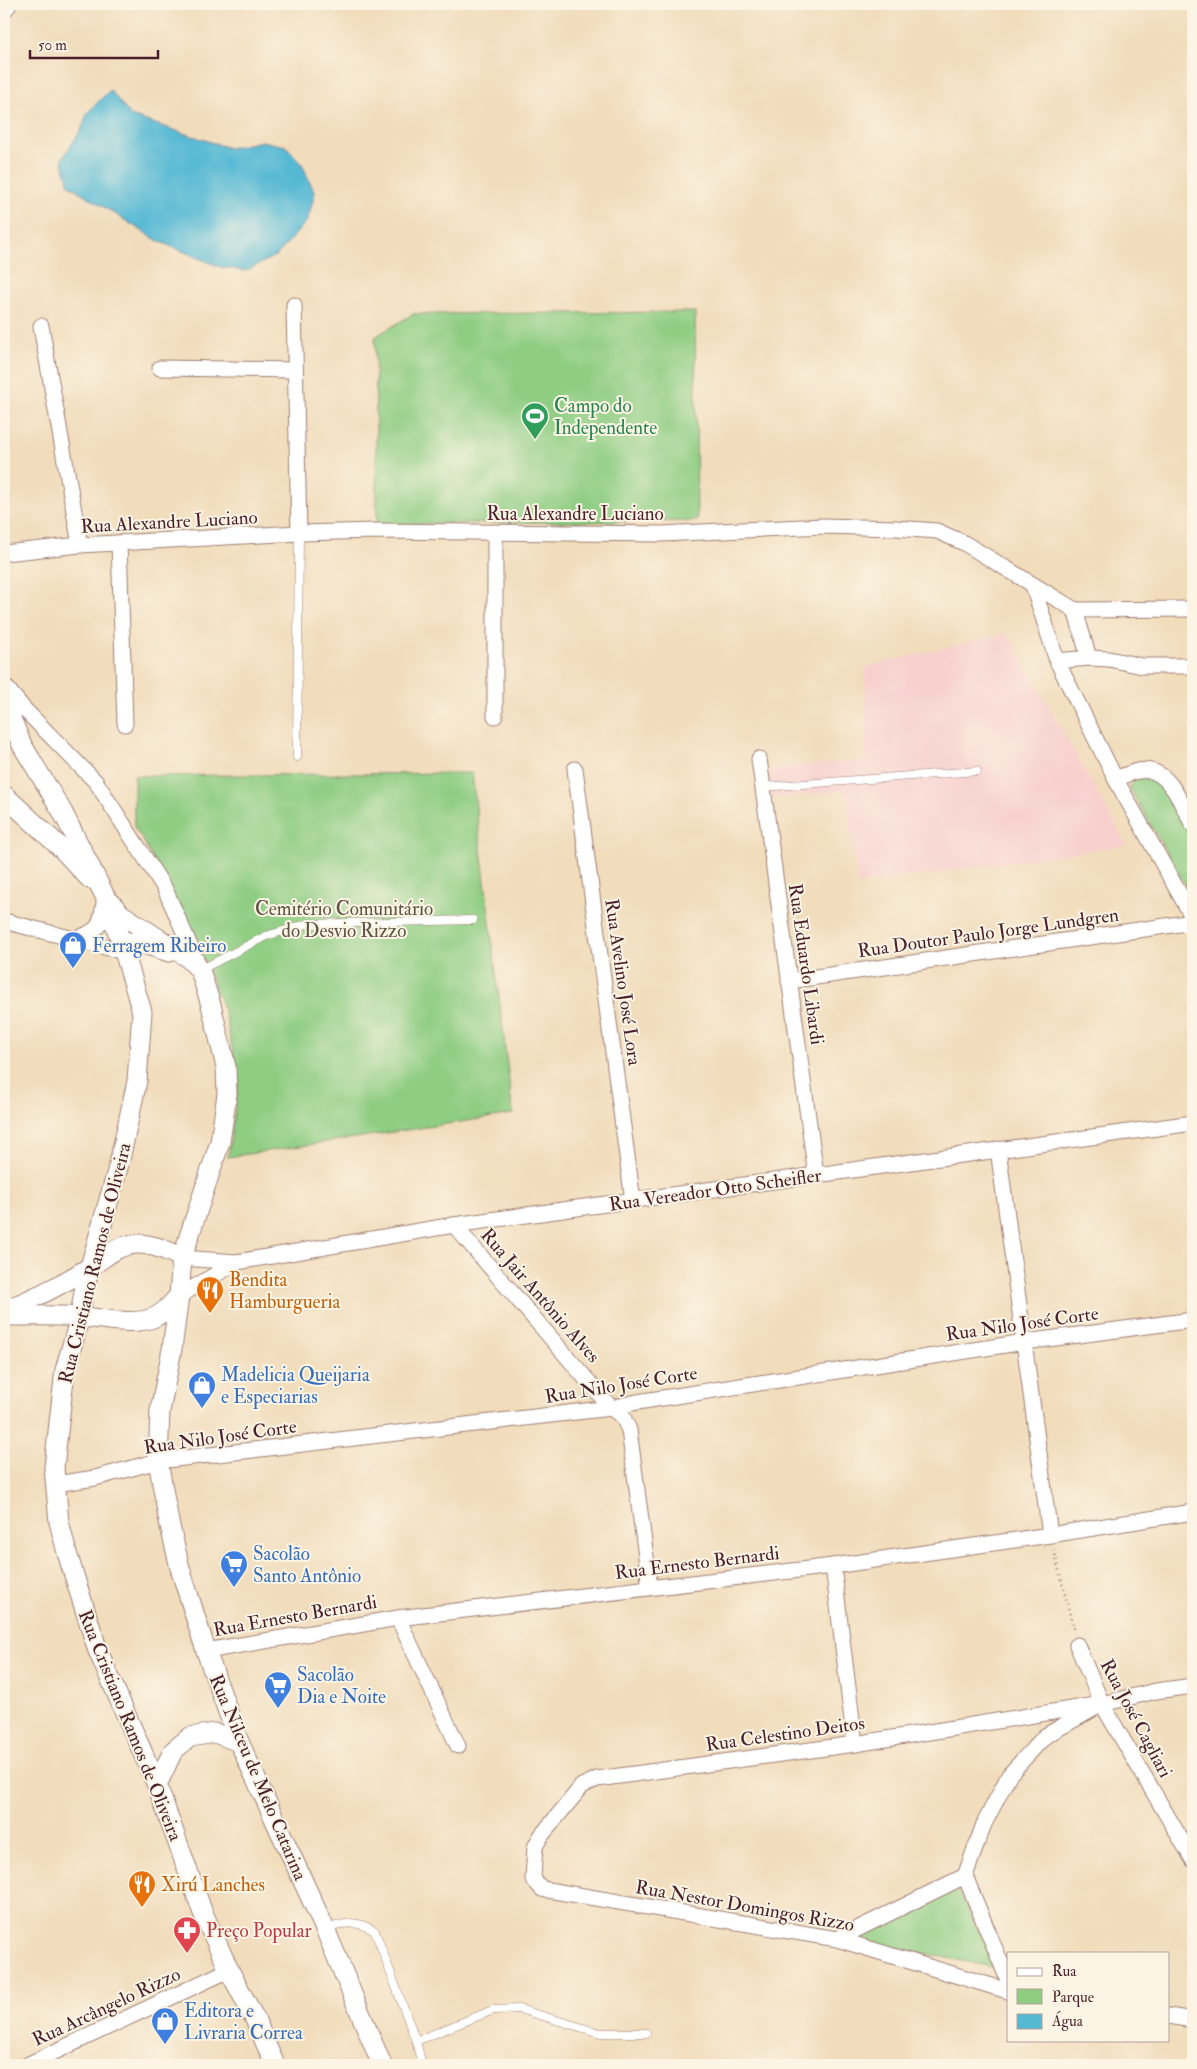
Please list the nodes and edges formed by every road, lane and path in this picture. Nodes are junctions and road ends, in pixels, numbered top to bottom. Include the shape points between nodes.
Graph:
1 (8, 4) edge
2 (4, 8) edge
3 (294, 305) dead end
4 (40, 326) dead end
5 (160, 368) dead end
6 (296, 370) junction
7 (495, 532) junction
8 (299, 533) junction
9 (119, 543) junction
10 (80, 545) junction
11 (4, 553) edge
12 (1034, 586) junction
13 (1193, 608) edge
14 (1075, 610) junction
15 (1089, 658) junction
16 (1057, 661) junction
17 (1193, 666) edge
18 (4, 684) edge
19 (4, 689) edge
20 (495, 716) dead end
21 (125, 724) dead end
22 (297, 757) dead end
23 (759, 759) dead end
24 (575, 769) dead end
25 (977, 771) dead end
26 (1116, 780) junction
27 (763, 787) junction
28 (4, 795) edge
29 (1193, 825) edge
30 (105, 896) junction
31 (1193, 918) edge
32 (473, 920) dead end
33 (4, 921) edge
34 (1193, 922) edge
35 (74, 940) junction
36 (123, 946) junction
37 (194, 963) junction
38 (789, 982) junction
39 (1193, 1122) edge
40 (998, 1149) junction
41 (816, 1175) junction
42 (634, 1201) junction
43 (454, 1225) junction
44 (182, 1258) junction
45 (237, 1262) junction
46 (90, 1267) junction
47 (179, 1296) junction
48 (4, 1310) edge
49 (4, 1316) edge
50 (80, 1317) junction
51 (1193, 1320) edge
52 (1024, 1342) junction
53 (611, 1408) junction
54 (158, 1462) junction
55 (55, 1484) junction
56 (1193, 1512) edge
57 (1050, 1535) junction
58 (832, 1566) junction
59 (650, 1587) junction
60 (398, 1618) junction
61 (1077, 1645) joint
62 (206, 1651) junction
63 (1193, 1686) edge
64 (1102, 1704) junction
65 (239, 1742) junction
66 (855, 1744) junction
67 (458, 1746) dead end
68 (157, 1785) junction
69 (1193, 1860) edge
70 (965, 1876) junction
71 (533, 1879) joint
72 (325, 1929) junction
73 (837, 1939) junction
74 (229, 1970) junction
75 (1007, 1978) edge
76 (1007, 1991) edge
77 (1170, 2016) edge
78 (1193, 2020) edge
79 (646, 2034) dead end
80 (416, 2041) junction
81 (27, 2065) edge
82 (275, 2065) edge
83 (382, 2065) edge
84 (422, 2065) edge

1 - 2 street
3 - 6 street
4 - 10 street
5 - 6 street
6 - 8 street
7 - 8 street, Rua Alexandre Luciano
7 - 12 street, Rua Alexandre Luciano via 662,534 823,526 937,531 964,543
7 - 20 street
8 - 9 street, Rua Alexandre Luciano
8 - 22 lane
9 - 10 street, Rua Alexandre Luciano
9 - 21 street
10 - 11 street, Rua Alexandre Luciano
12 - 14 street, Rua Alexandre Luciano
12 - 16 street
13 - 14 street
14 - 15 street
15 - 16 street
15 - 17 street via 1142,666
16 - 26 street
18 - 37 street, Rua Nilceu de Melo Catarina via 24,709 96,782 165,889
19 - 30 street, Rua Cristiano Ramos de Oliveira via 22,745 62,811
23 - 27 street, Rua Eduardo Libardi
24 - 42 street, Rua Avelino José Lora
25 - 27 lane
26 - 29 street via 1130,771 1143,769 1157,773 1171,784
26 - 31 street
27 - 38 street, Rua Eduardo Libardi
28 - 30 street via 61,848
30 - 35 street via 101,922 94,932
30 - 36 street, Rua Cristiano Ramos de Oliveira
30 - 37 street via 121,914
32 - 37 lane via 307,924
33 - 35 street
34 - 38 street, Rua Doutor Paulo Jorge Lundgren
35 - 36 street
36 - 37 street via 144,944
36 - 46 street, Rua Cristiano Ramos de Oliveira via 142,1012 137,1081 119,1164
37 - 44 street, Rua Nilceu de Melo Catarina via 211,1005 226,1067 227,1094 220,1142
38 - 41 street, Rua Eduardo Libardi
39 - 40 street, Rua Vereador Otto Scheifler
40 - 41 street, Rua Vereador Otto Scheifler
40 - 52 street
41 - 42 street, Rua Vereador Otto Scheifler
42 - 43 street, Rua Vereador Otto Scheifler
43 - 45 street, Rua Vereador Otto Scheifler
43 - 53 street, Rua Jair Antônio Alves
44 - 45 street, Rua Vereador Otto Scheifler
44 - 46 street, Rua Vereador Otto Scheifler via 138,1244 117,1248
44 - 47 street, Rua Nilceu de Melo Catarina
45 - 47 street, Rua Vereador Otto Scheifler
46 - 48 street, Rua Vereador Otto Scheifler via 30,1300
46 - 50 street, Rua Cristiano Ramos de Oliveira
47 - 50 street, Rua Vereador Otto Scheifler via 153,1318 138,1321
47 - 54 street, Rua Nilceu de Melo Catarina via 160,1411
49 - 50 street, Rua Vereador Otto Scheifler
50 - 55 street, Rua Cristiano Ramos de Oliveira via 65,1370
51 - 52 street, Rua Nilo José Corte
52 - 53 street, Rua Nilo José Corte
52 - 57 street
53 - 54 street, Rua Nilo José Corte
53 - 59 street, Rua Jair Antônio Alves via 623,1417 629,1430
54 - 55 street, Rua Nilo José Corte
54 - 62 street, Rua Nilceu de Melo Catarina via 180,1568
55 - 68 street, Rua Cristiano Ramos de Oliveira via 59,1522 98,1651
56 - 57 street, Rua Ernesto Bernardi
57 - 58 street, Rua Ernesto Bernardi
57 - 61 path
58 - 59 street, Rua Ernesto Bernardi
58 - 66 street
59 - 60 street, Rua Ernesto Bernardi
60 - 62 street, Rua Ernesto Bernardi
60 - 67 street
61 - 64 street, Rua José Cagliari
62 - 65 street, Rua Nilceu de Melo Catarina
63 - 64 street, Rua Celestino Deitos
64 - 66 street, Rua Celestino Deitos
64 - 69 street, Rua José Cagliari
64 - 70 street, Rua Celestino Deitos via 1044,1736 1009,1775 984,1824
65 - 68 street via 215,1732 190,1737 173,1751
65 - 72 street, Rua Nilceu de Melo Catarina
66 - 71 street, Rua Celestino Deitos via 597,1779 582,1786 542,1836 535,1847
68 - 74 street, Rua Cristiano Ramos de Oliveira via 203,1913
70 - 73 street
70 - 75 street
71 - 73 street, Rua Nestor Domingos Rizzo via 542,1889 561,1893
72 - 80 lane via 349,1922 362,1923 375,1931
72 - 83 street, Rua Nilceu de Melo Catarina
73 - 76 street, Rua Nestor Domingos Rizzo
74 - 81 street, Rua Arcângelo Rizzo
74 - 82 street, Rua Cristiano Ramos de Oliveira
77 - 78 street
79 - 80 lane via 600,2033 519,2009 493,2010
80 - 84 lane

